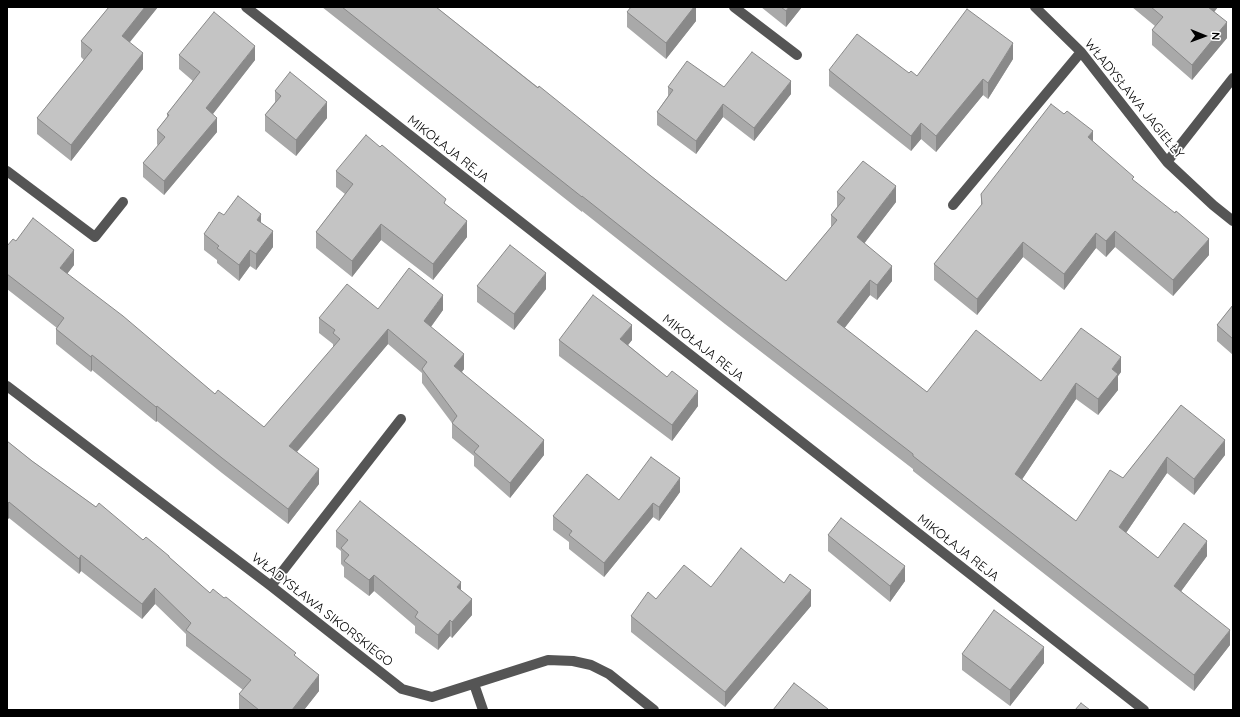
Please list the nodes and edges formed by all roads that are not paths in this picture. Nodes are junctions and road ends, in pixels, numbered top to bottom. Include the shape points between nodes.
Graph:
1 (246, 7) edge
2 (734, 7) edge
3 (1035, 7) edge
4 (1081, 52) junction
5 (797, 55) dead end
6 (1233, 78) edge
7 (1167, 162) junction
8 (7, 171) edge
9 (123, 202) dead end
10 (953, 205) dead end
11 (1233, 221) edge
12 (7, 386) edge
13 (401, 419) dead end
14 (271, 586) junction
15 (474, 684) junction
16 (483, 710) edge
17 (654, 710) edge
18 (1144, 710) edge

1 - 18 street, MIKOŁAJA REJA
2 - 5 street
3 - 4 street, WŁADYSŁAWA JAGIEŁŁY
4 - 7 street, WŁADYSŁAWA JAGIEŁŁY
4 - 10 street
6 - 7 street
7 - 11 street, WŁADYSŁAWA JAGIEŁŁY
8 - 9 street via 95,237
12 - 14 street, WŁADYSŁAWA SIKORSKIEGO
13 - 14 street
14 - 15 street, WŁADYSŁAWA SIKORSKIEGO via 402,689 432,697
15 - 16 street
15 - 17 street, WŁADYSŁAWA SIKORSKIEGO via 548,660 573,661 591,665 609,674

